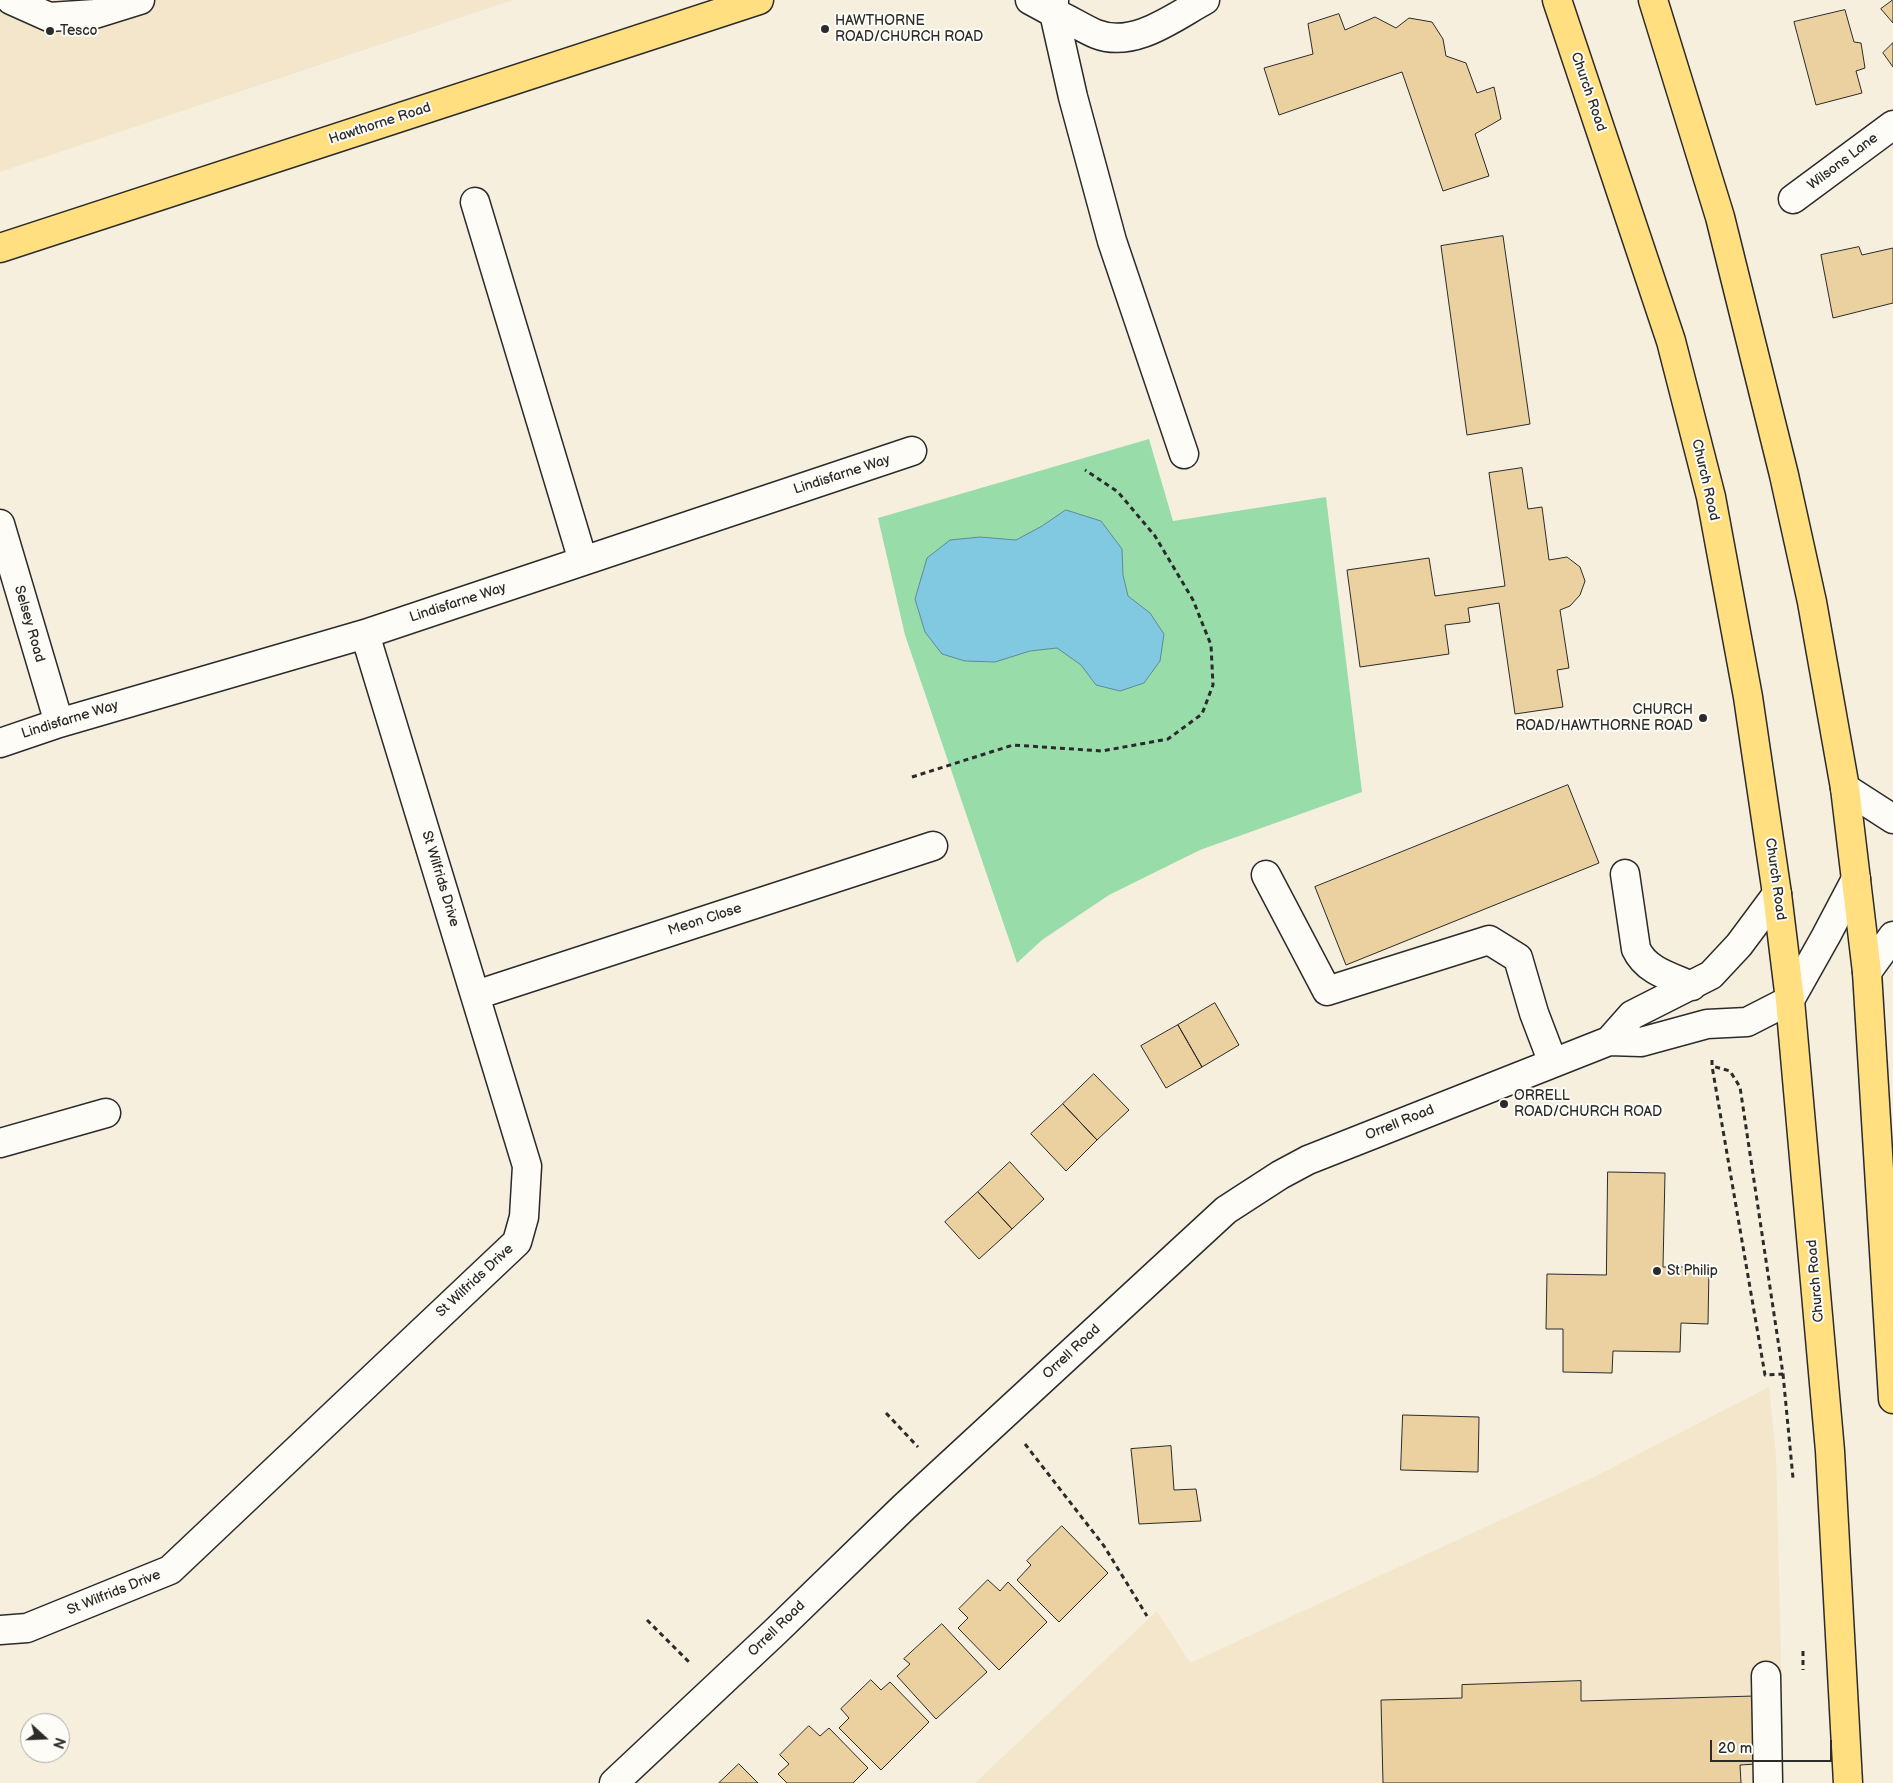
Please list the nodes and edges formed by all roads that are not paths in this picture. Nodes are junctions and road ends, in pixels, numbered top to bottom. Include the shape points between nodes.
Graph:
1 (10, 0) edge
2 (140, 0) edge
3 (759, 0) edge
4 (1030, 0) edge
5 (1205, 0) edge
6 (1557, 0) edge
7 (1653, 0) edge
8 (1054, 7) edge
9 (1893, 125) edge
10 (1793, 199) dead end
11 (475, 202) dead end
12 (0, 248) edge
13 (912, 451) dead end
14 (1184, 454) dead end
15 (0, 524) edge
16 (583, 561) junction
17 (365, 634) junction
18 (59, 723) junction
19 (0, 743) edge
20 (1845, 788) junction
21 (1893, 819) edge
22 (934, 846) dead end
23 (1626, 874) dead end
24 (1266, 875) dead end
25 (1856, 879) junction
26 (1777, 894) junction
27 (1893, 936) edge
28 (1867, 972) junction
29 (1692, 986) junction
30 (476, 995) junction
31 (1790, 1000) junction
32 (1609, 1042) junction
33 (1553, 1063) junction
34 (106, 1113) dead end
35 (0, 1143) edge
36 (1893, 1399) edge
37 (0, 1630) edge
38 (1766, 1676) dead end
39 (614, 1783) edge
40 (1768, 1783) edge
41 (1848, 1783) edge

1 - 2 street via 49,17 95,14
3 - 12 main road, Hawthorne Road
4 - 8 street
5 - 8 street via 1147,32 1120,38 1097,34
6 - 26 main road, Church Road via 1671,342 1711,497 1748,697
7 - 20 main road via 1720,217 1784,475 1812,602
8 - 14 street via 1073,97 1112,241
9 - 10 street, Wilsons Lane
11 - 16 street
13 - 16 street, Lindisfarne Way
15 - 18 street, Selsey Road
16 - 17 street, Lindisfarne Way
17 - 18 street, Lindisfarne Way
17 - 30 street, St Wilfrids Drive
18 - 19 street, Lindisfarne Way
20 - 21 street
20 - 25 main road
22 - 30 street, Meon Close
23 - 29 street via 1636,949 1641,959 1661,973
24 - 33 street via 1327,991 1489,940 1518,958
25 - 28 main road
25 - 31 street
26 - 29 street, Orrell Road via 1724,962 1711,975
26 - 31 main road, Church Road
27 - 28 street
28 - 36 main road
29 - 32 street, Orrell Road via 1632,1015
30 - 37 street, St Wilfrids Drive via 528,1166 524,1217 517,1242 170,1570 27,1628
31 - 32 street, Orrell Road via 1747,1022 1707,1024 1641,1042
31 - 41 main road, Church Road via 1830,1451
32 - 33 street, Orrell Road
33 - 39 street, Orrell Road via 1308,1160 1226,1210 904,1506
34 - 35 street
38 - 40 street

